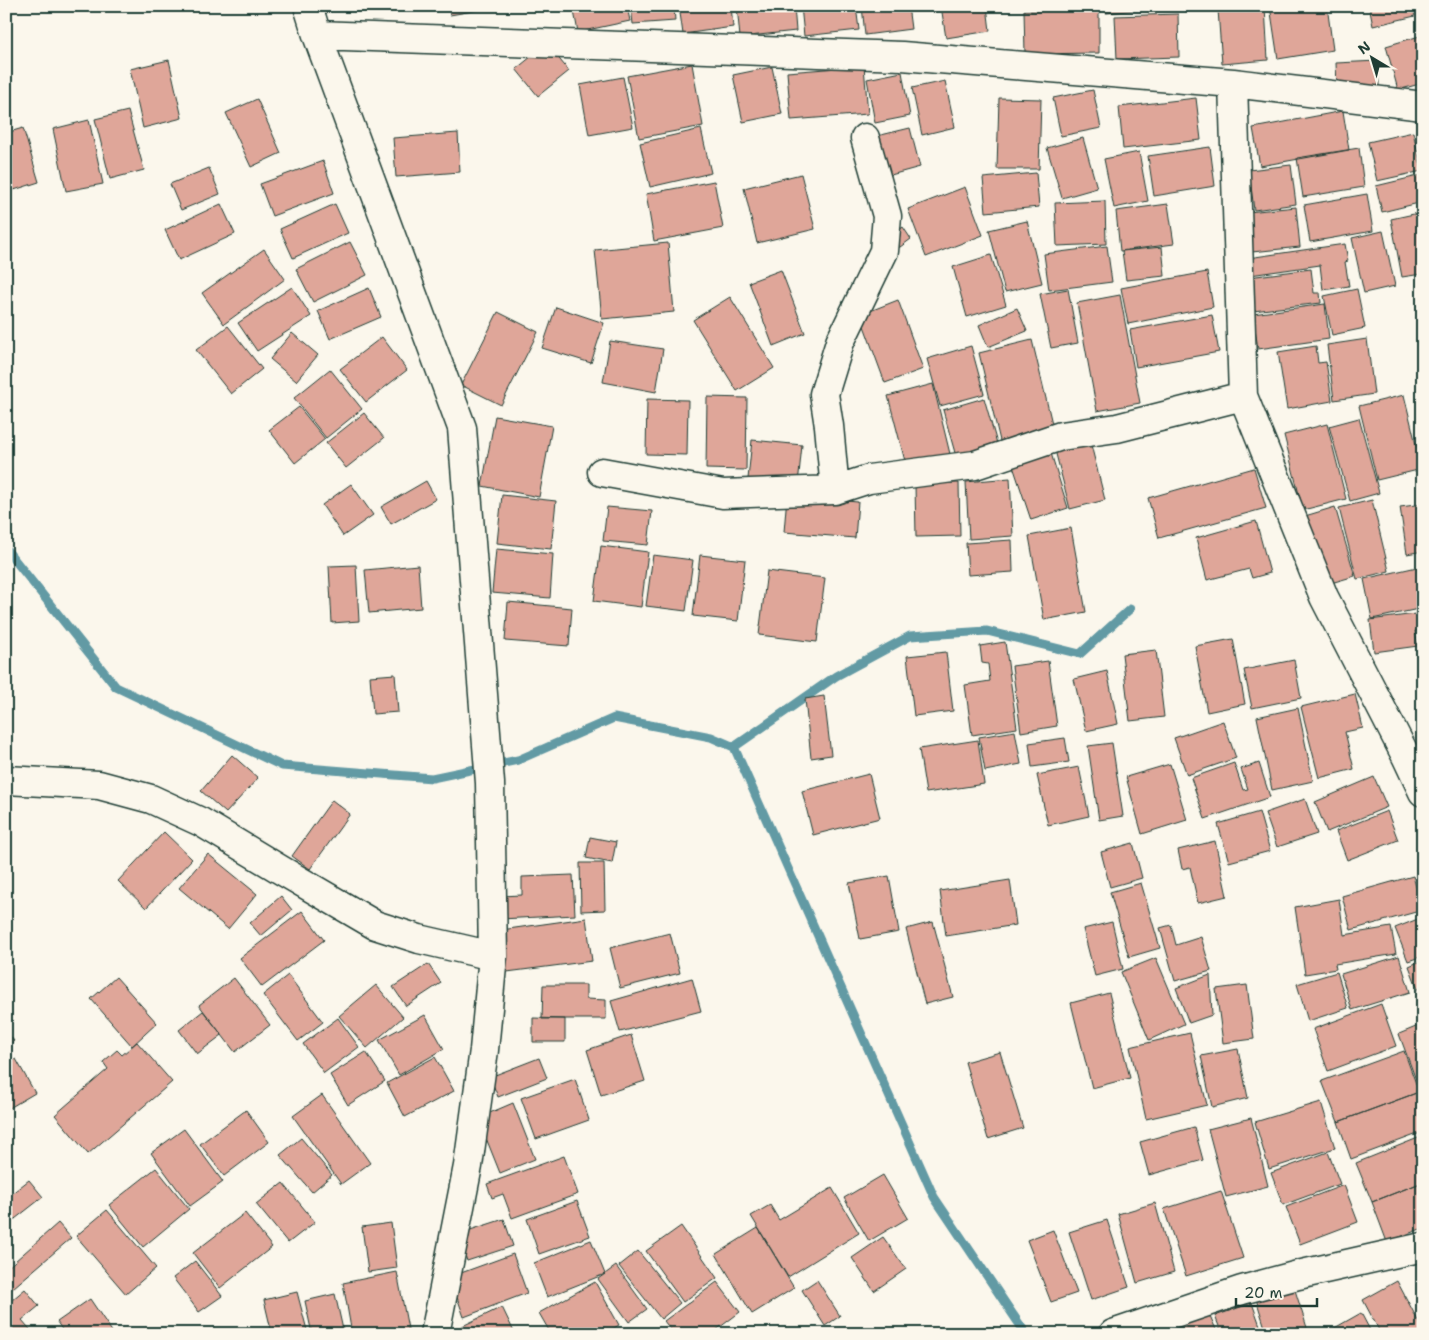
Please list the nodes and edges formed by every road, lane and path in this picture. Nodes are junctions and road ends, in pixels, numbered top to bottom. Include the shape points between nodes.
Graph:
1 (308, 6) edge
2 (317, 35) junction
3 (1234, 82) junction
4 (1423, 106) edge
5 (865, 138) dead end
6 (1243, 396) junction
7 (602, 472) dead end
8 (835, 490) junction
9 (1415, 751) edge
10 (6, 780) edge
11 (1423, 792) edge
12 (493, 956) junction
13 (1423, 1247) edge
14 (1114, 1333) edge
15 (435, 1334) edge

1 - 2 street
2 - 3 street via 902,56
2 - 12 street via 462,428 490,783
3 - 4 street
3 - 6 street
5 - 8 street via 887,216 884,251 840,342 824,394
6 - 8 street via 1117,428 1061,436 975,465 869,479
6 - 9 street via 1324,596
7 - 8 street via 723,494
9 - 11 street
10 - 12 street via 99,785 151,799 201,822 375,924 419,939
12 - 15 street via 468,1166
13 - 14 street via 1242,1290

